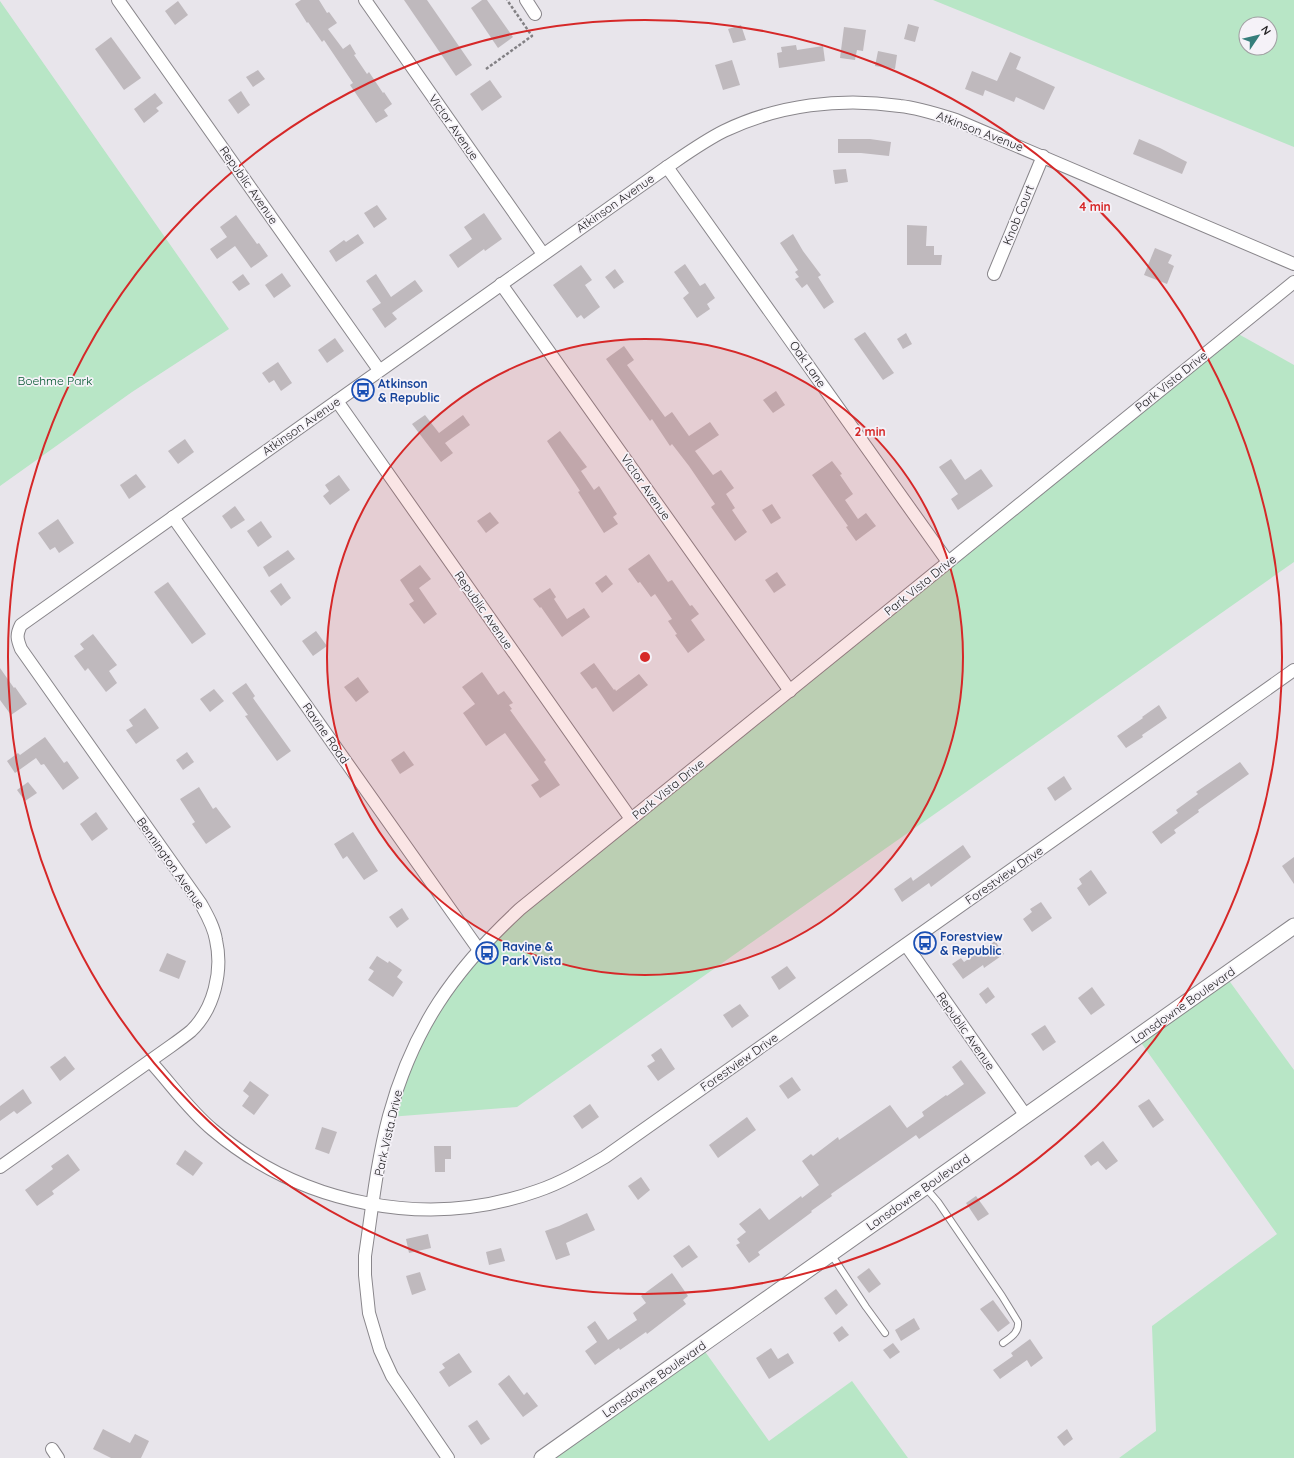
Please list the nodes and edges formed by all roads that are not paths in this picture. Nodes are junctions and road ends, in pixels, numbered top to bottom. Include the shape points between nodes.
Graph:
1 (118, 0) edge
2 (365, 0) edge
3 (526, 0) edge
4 (535, 14) dead end
5 (1043, 156) junction
6 (667, 167) junction
7 (543, 254) junction
8 (1294, 264) edge
9 (994, 274) dead end
10 (1294, 282) edge
11 (501, 284) junction
12 (379, 370) junction
13 (337, 401) junction
14 (173, 517) junction
15 (948, 562) junction
16 (17, 633) joint
17 (1294, 670) edge
18 (790, 691) junction
19 (631, 819) junction
20 (1294, 926) edge
21 (906, 944) junction
22 (478, 950) junction
23 (150, 1061) junction
24 (1026, 1116) junction
25 (0, 1167) edge
26 (925, 1187) junction
27 (373, 1204) junction
28 (831, 1254) junction
29 (885, 1333) dead end
30 (1003, 1343) dead end
31 (448, 1458) edge
32 (542, 1458) edge

1 - 12 street, Republic Avenue
2 - 7 street, Victor Avenue
3 - 4 street
5 - 6 street, Atkinson Avenue via 928,111 874,103 840,103 806,106 749,121 699,145
5 - 8 street, Atkinson Avenue
5 - 9 street, Knob Court
6 - 7 street, Atkinson Avenue
6 - 15 street, Oak Lane
7 - 11 street, Atkinson Avenue
10 - 15 street, Park Vista Drive
11 - 12 street, Atkinson Avenue
11 - 18 street, Victor Avenue
12 - 13 street, Atkinson Avenue
13 - 14 street, Atkinson Avenue
13 - 19 street, Republic Avenue
14 - 16 street, Atkinson Avenue via 26,620
14 - 22 street, Ravine Road
15 - 18 street, Park Vista Drive
16 - 23 street, Bennington Avenue via 20,649 201,904 216,939 219,969 213,994 206,1009 191,1030
17 - 21 street, Forestview Drive
18 - 19 street, Park Vista Drive
19 - 22 street, Park Vista Drive via 520,909
20 - 24 street, Lansdowne Boulevard
21 - 24 street, Republic Avenue
21 - 27 street, Forestview Drive via 605,1157 575,1175 538,1191 488,1204 440,1210
22 - 27 street, Park Vista Drive via 439,1001 409,1057 389,1117
23 - 25 street, Bennington Avenue
23 - 27 street, Forestview Drive via 194,1112 213,1130 251,1158 321,1192
24 - 26 street, Lansdowne Boulevard
26 - 28 street, Lansdowne Boulevard
26 - 30 lane via 938,1202 1018,1322 1017,1332
27 - 31 street, Park Vista Drive via 365,1256 369,1313 380,1350 392,1376
28 - 29 lane
28 - 32 street, Lansdowne Boulevard

